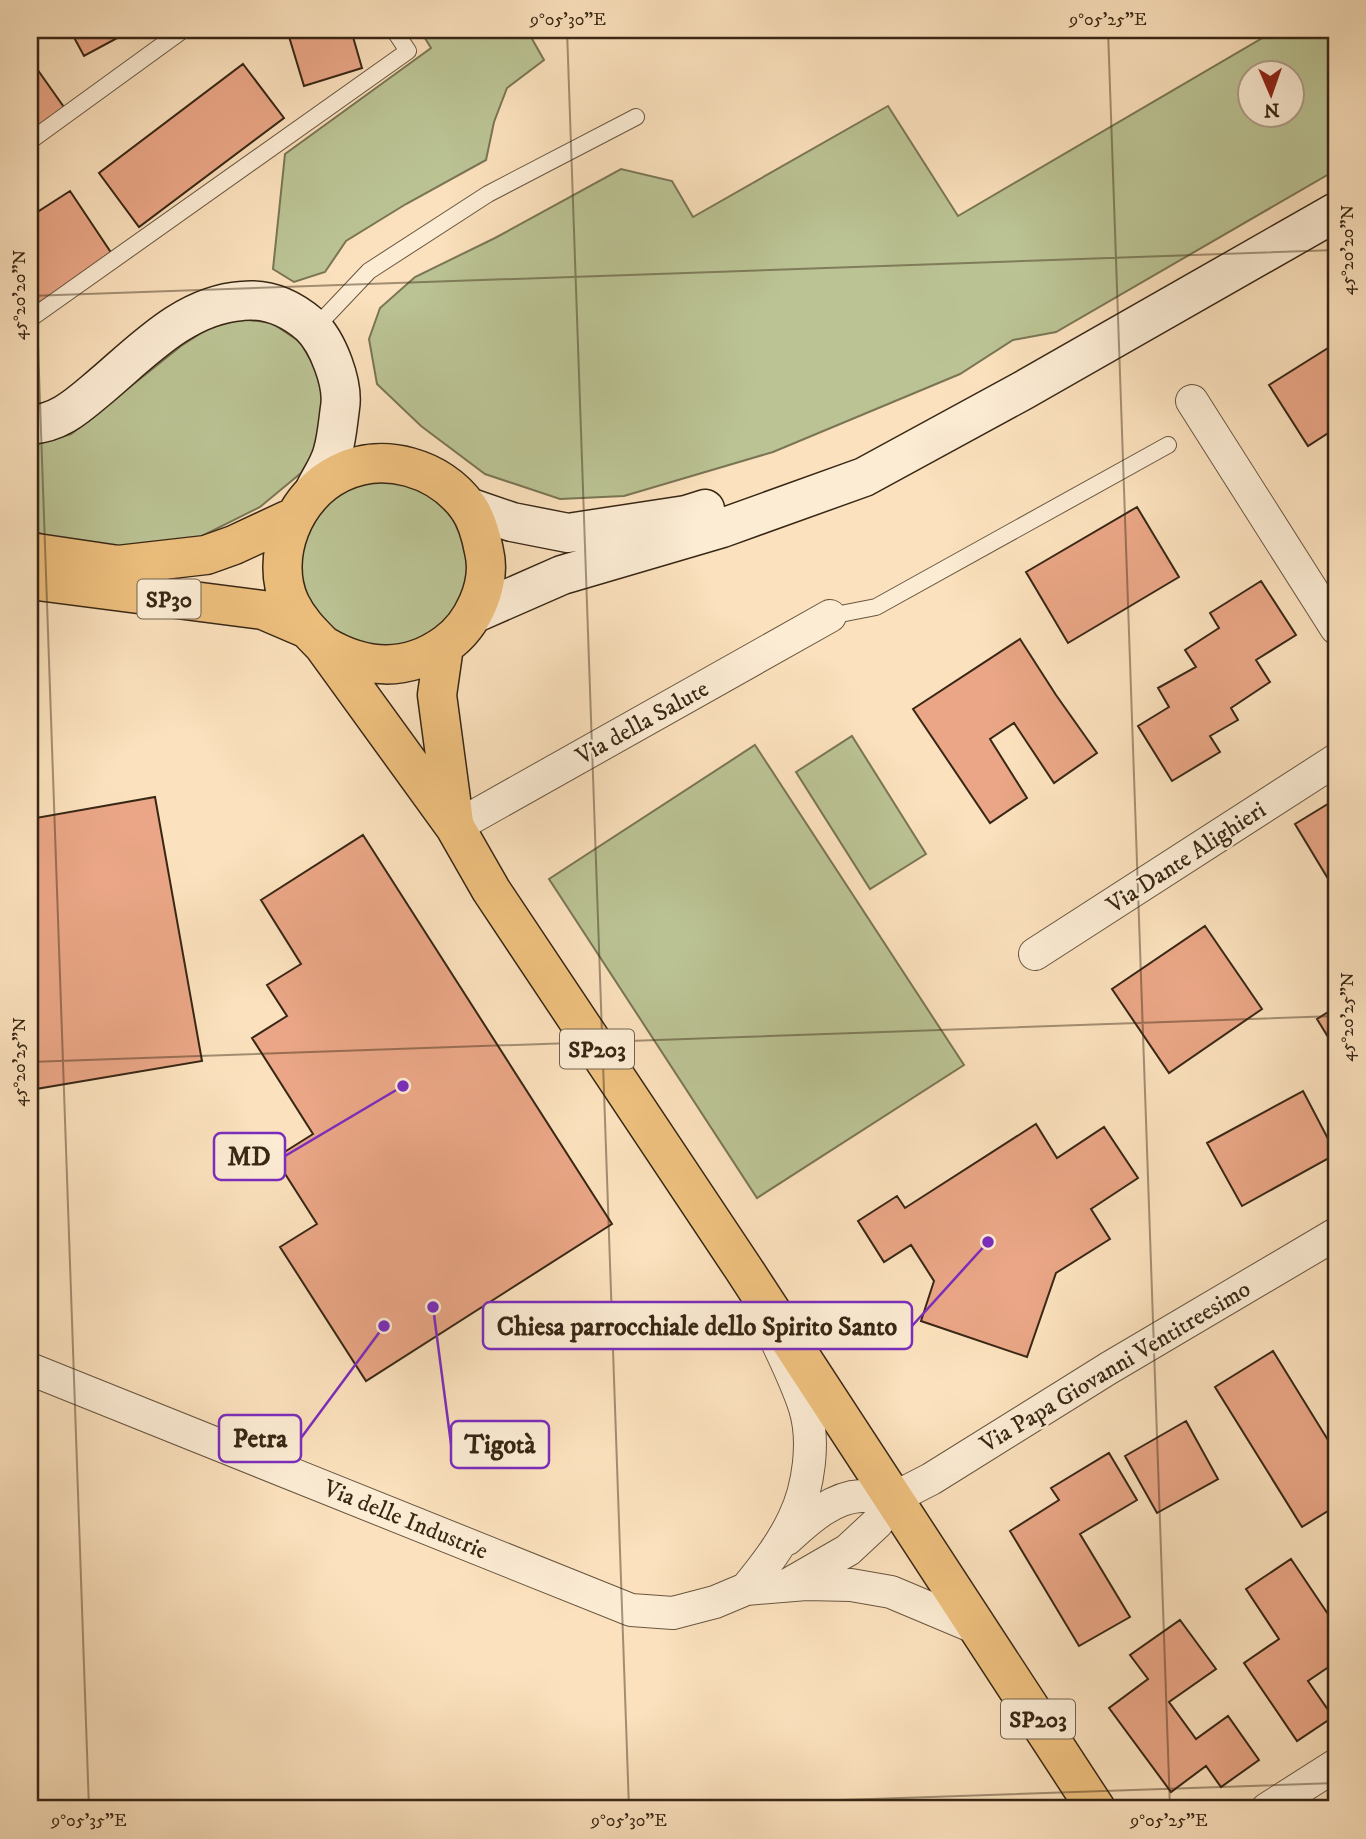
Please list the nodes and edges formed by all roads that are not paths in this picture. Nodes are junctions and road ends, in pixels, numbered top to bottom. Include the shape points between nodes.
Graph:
1 (183, 30) edge
2 (394, 30) edge
3 (636, 117) dead end
4 (30, 141) edge
5 (1336, 212) edge
6 (30, 319) edge
7 (314, 330) junction
8 (1022, 391) junction
9 (1192, 401) dead end
10 (30, 425) edge
11 (1168, 445) dead end
12 (305, 503) junction
13 (468, 507) junction
14 (30, 552) edge
15 (30, 580) edge
16 (473, 614) junction
17 (830, 616) joint
18 (1336, 628) edge
19 (314, 636) junction
20 (444, 646) junction
21 (1336, 760) edge
22 (455, 827) junction
23 (1035, 954) dead end
24 (1336, 1234) edge
25 (743, 1268) junction
26 (30, 1369) edge
27 (894, 1498) junction
28 (779, 1546) junction
29 (786, 1585) junction
30 (746, 1590) junction
31 (979, 1629) junction
32 (1336, 1766) edge
33 (1096, 1809) edge
34 (1267, 1809) edge

1 - 4 lane
2 - 6 lane via 408,51
3 - 7 lane via 488,194 369,271
5 - 8 main road, SP30
7 - 10 main road via 277,304 256,299 203,309 174,326 64,417
7 - 12 main road via 337,376 341,401 333,452
8 - 13 main road, SP30 via 776,487 686,514 568,533
8 - 16 main road, SP30 via 864,477 722,528 562,575
9 - 18 street
11 - 17 lane via 876,607
12 - 13 main road, SP30 via 340,472 369,464 404,465 432,475
12 - 14 main road, SP30 via 206,555 118,565
12 - 19 main road via 284,548 284,578 290,602
13 - 16 main road, SP30 via 479,527 485,556 484,585
15 - 19 main road, SP30 via 263,610
16 - 20 main road, SP30
17 - 22 street, Via della Salute
19 - 20 main road, SP30 via 340,655 383,665 412,662
19 - 22 main road, SP203
20 - 22 main road, SP203 via 437,695
21 - 23 street, Via Dante Alighieri
22 - 25 main road, SP203 via 491,890
24 - 27 street, Via Papa Giovanni Ventitreesimo
25 - 27 main road, SP203
25 - 28 street via 792,1373 810,1437 804,1488
26 - 30 street, Via delle Industrie via 631,1610 673,1613
27 - 28 street via 859,1496 837,1502
27 - 29 street, Via delle Industrie via 848,1550
27 - 31 main road, SP203
28 - 30 street
29 - 30 street, Via delle Industrie
29 - 31 street, Via delle Industrie via 851,1585 891,1592
31 - 33 main road, SP203
32 - 34 street

